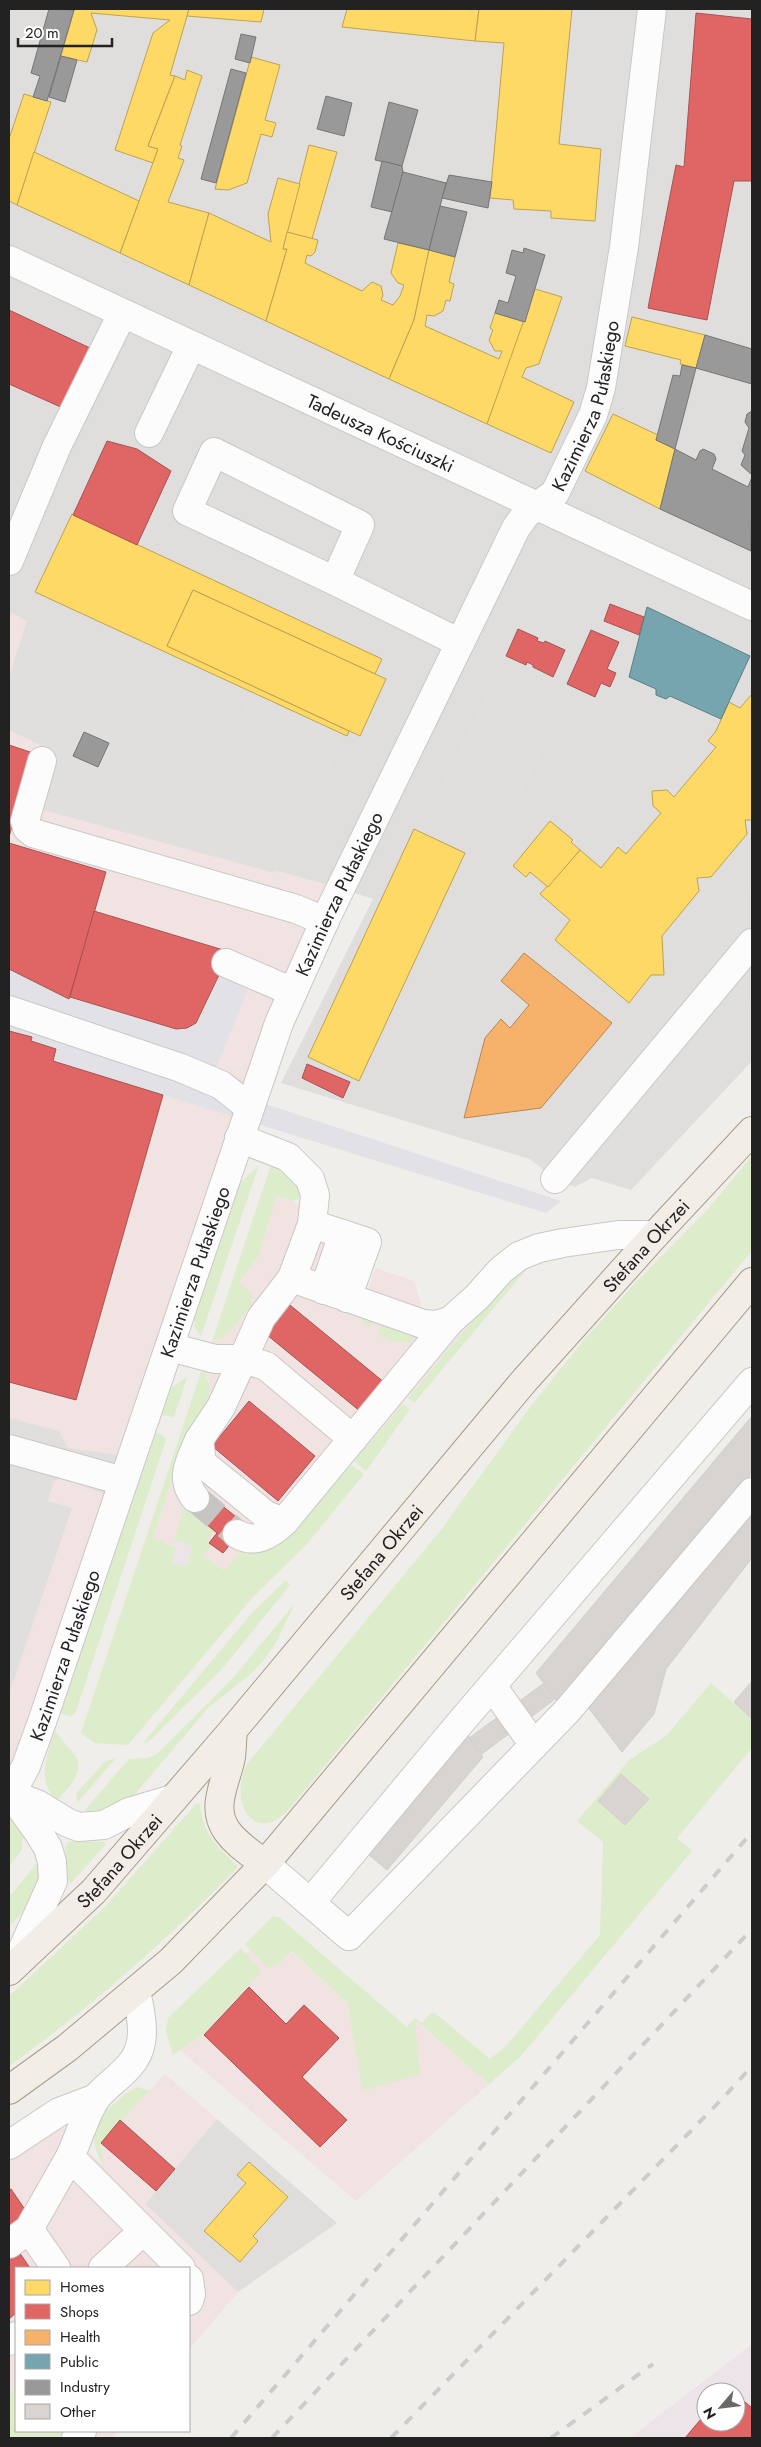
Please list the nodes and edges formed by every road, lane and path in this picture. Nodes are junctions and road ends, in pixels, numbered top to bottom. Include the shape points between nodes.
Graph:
1 (652, 9) edge
2 (9, 260) edge
3 (122, 314) junction
4 (191, 346) junction
5 (149, 433) dead end
6 (537, 506) junction
7 (9, 561) edge
8 (336, 581) junction
9 (752, 606) edge
10 (460, 643) junction
11 (42, 761) dead end
12 (325, 921) junction
13 (752, 943) edge
14 (226, 963) dead end
15 (293, 992) junction
16 (9, 1010) edge
17 (250, 1108) junction
18 (752, 1132) edge
19 (239, 1138) junction
20 (555, 1179) dead end
21 (312, 1224) junction
22 (655, 1235) junction
23 (292, 1278) junction
24 (752, 1282) edge
25 (336, 1294) junction
26 (450, 1321) junction
27 (170, 1346) junction
28 (243, 1359) junction
29 (752, 1382) edge
30 (353, 1439) junction
31 (199, 1440) junction
32 (9, 1449) edge
33 (124, 1481) junction
34 (752, 1492) edge
35 (195, 1498) tunnel mouth
36 (284, 1522) junction
37 (237, 1534) tunnel mouth
38 (492, 1686) junction
39 (232, 1730) junction
40 (534, 1744) junction
41 (10, 1793) edge
42 (173, 1798) junction
43 (265, 1864) junction
44 (310, 1903) junction
45 (13, 1968) edge
46 (136, 1991) junction
47 (9, 2090) edge
48 (96, 2098) junction
49 (9, 2146) edge
50 (70, 2157) junction
51 (143, 2231) junction
52 (19, 2237) edge
53 (55, 2267) edge
54 (104, 2267) edge
55 (180, 2267) edge

1 - 6 street, Kazimierza Pułaskiego via 624,247 601,388 593,414 555,493
2 - 3 street, Tadeusza Kościuszki
3 - 4 street, Tadeusza Kościuszki
3 - 7 street via 57,446
4 - 5 street
4 - 6 street, Tadeusza Kościuszki
6 - 9 street, Tadeusza Kościuszki
6 - 10 street, Kazimierza Pułaskiego via 516,528
8 - 8 street via 187,511 214,452 360,525
8 - 10 street
10 - 12 street, Kazimierza Pułaskiego
11 - 12 street via 25,821 33,834 296,908
12 - 15 street, Kazimierza Pułaskiego
13 - 20 street
14 - 15 street
15 - 17 street, Kazimierza Pułaskiego
16 - 17 street via 180,1068 221,1085
17 - 19 street, Kazimierza Pułaskiego
18 - 22 main road, Stefana Okrzei
19 - 21 street via 288,1157 300,1167 310,1179 314,1195
19 - 27 street, Kazimierza Pułaskiego
21 - 23 street
21 - 25 street via 367,1242
22 - 26 street via 562,1243 519,1256
22 - 39 main road, Stefana Okrzei via 524,1381
23 - 25 street
23 - 28 street via 261,1318
24 - 43 main road
25 - 26 street via 423,1324
26 - 30 street
27 - 28 street via 208,1358
27 - 33 street, Kazimierza Pułaskiego
28 - 30 street via 266,1366
28 - 31 street via 221,1407
29 - 38 street
30 - 36 street
31 - 35 street via 186,1475 188,1488
31 - 36 street via 202,1463 266,1515
32 - 33 street
33 - 41 street, Kazimierza Pułaskiego via 26,1766
34 - 40 street via 567,1710
36 - 37 street via 273,1532 256,1539 245,1539
38 - 40 street
38 - 44 street
39 - 42 main road, Stefana Okrzei
39 - 43 main road via 231,1757 219,1800 219,1812 234,1840
40 - 44 street via 348,1936
41 - 42 street via 37,1804 68,1824 80,1827 104,1825 129,1812
41 - 45 street via 39,1833 52,1862 52,1881
42 - 45 main road, Stefana Okrzei via 94,1891
43 - 44 street
43 - 46 main road via 206,1928
46 - 47 main road via 67,2048
46 - 48 street via 143,2022 138,2052 132,2064
48 - 49 street via 59,2112
48 - 50 street
50 - 51 street
50 - 52 street
51 - 54 street
51 - 55 street
52 - 53 street

